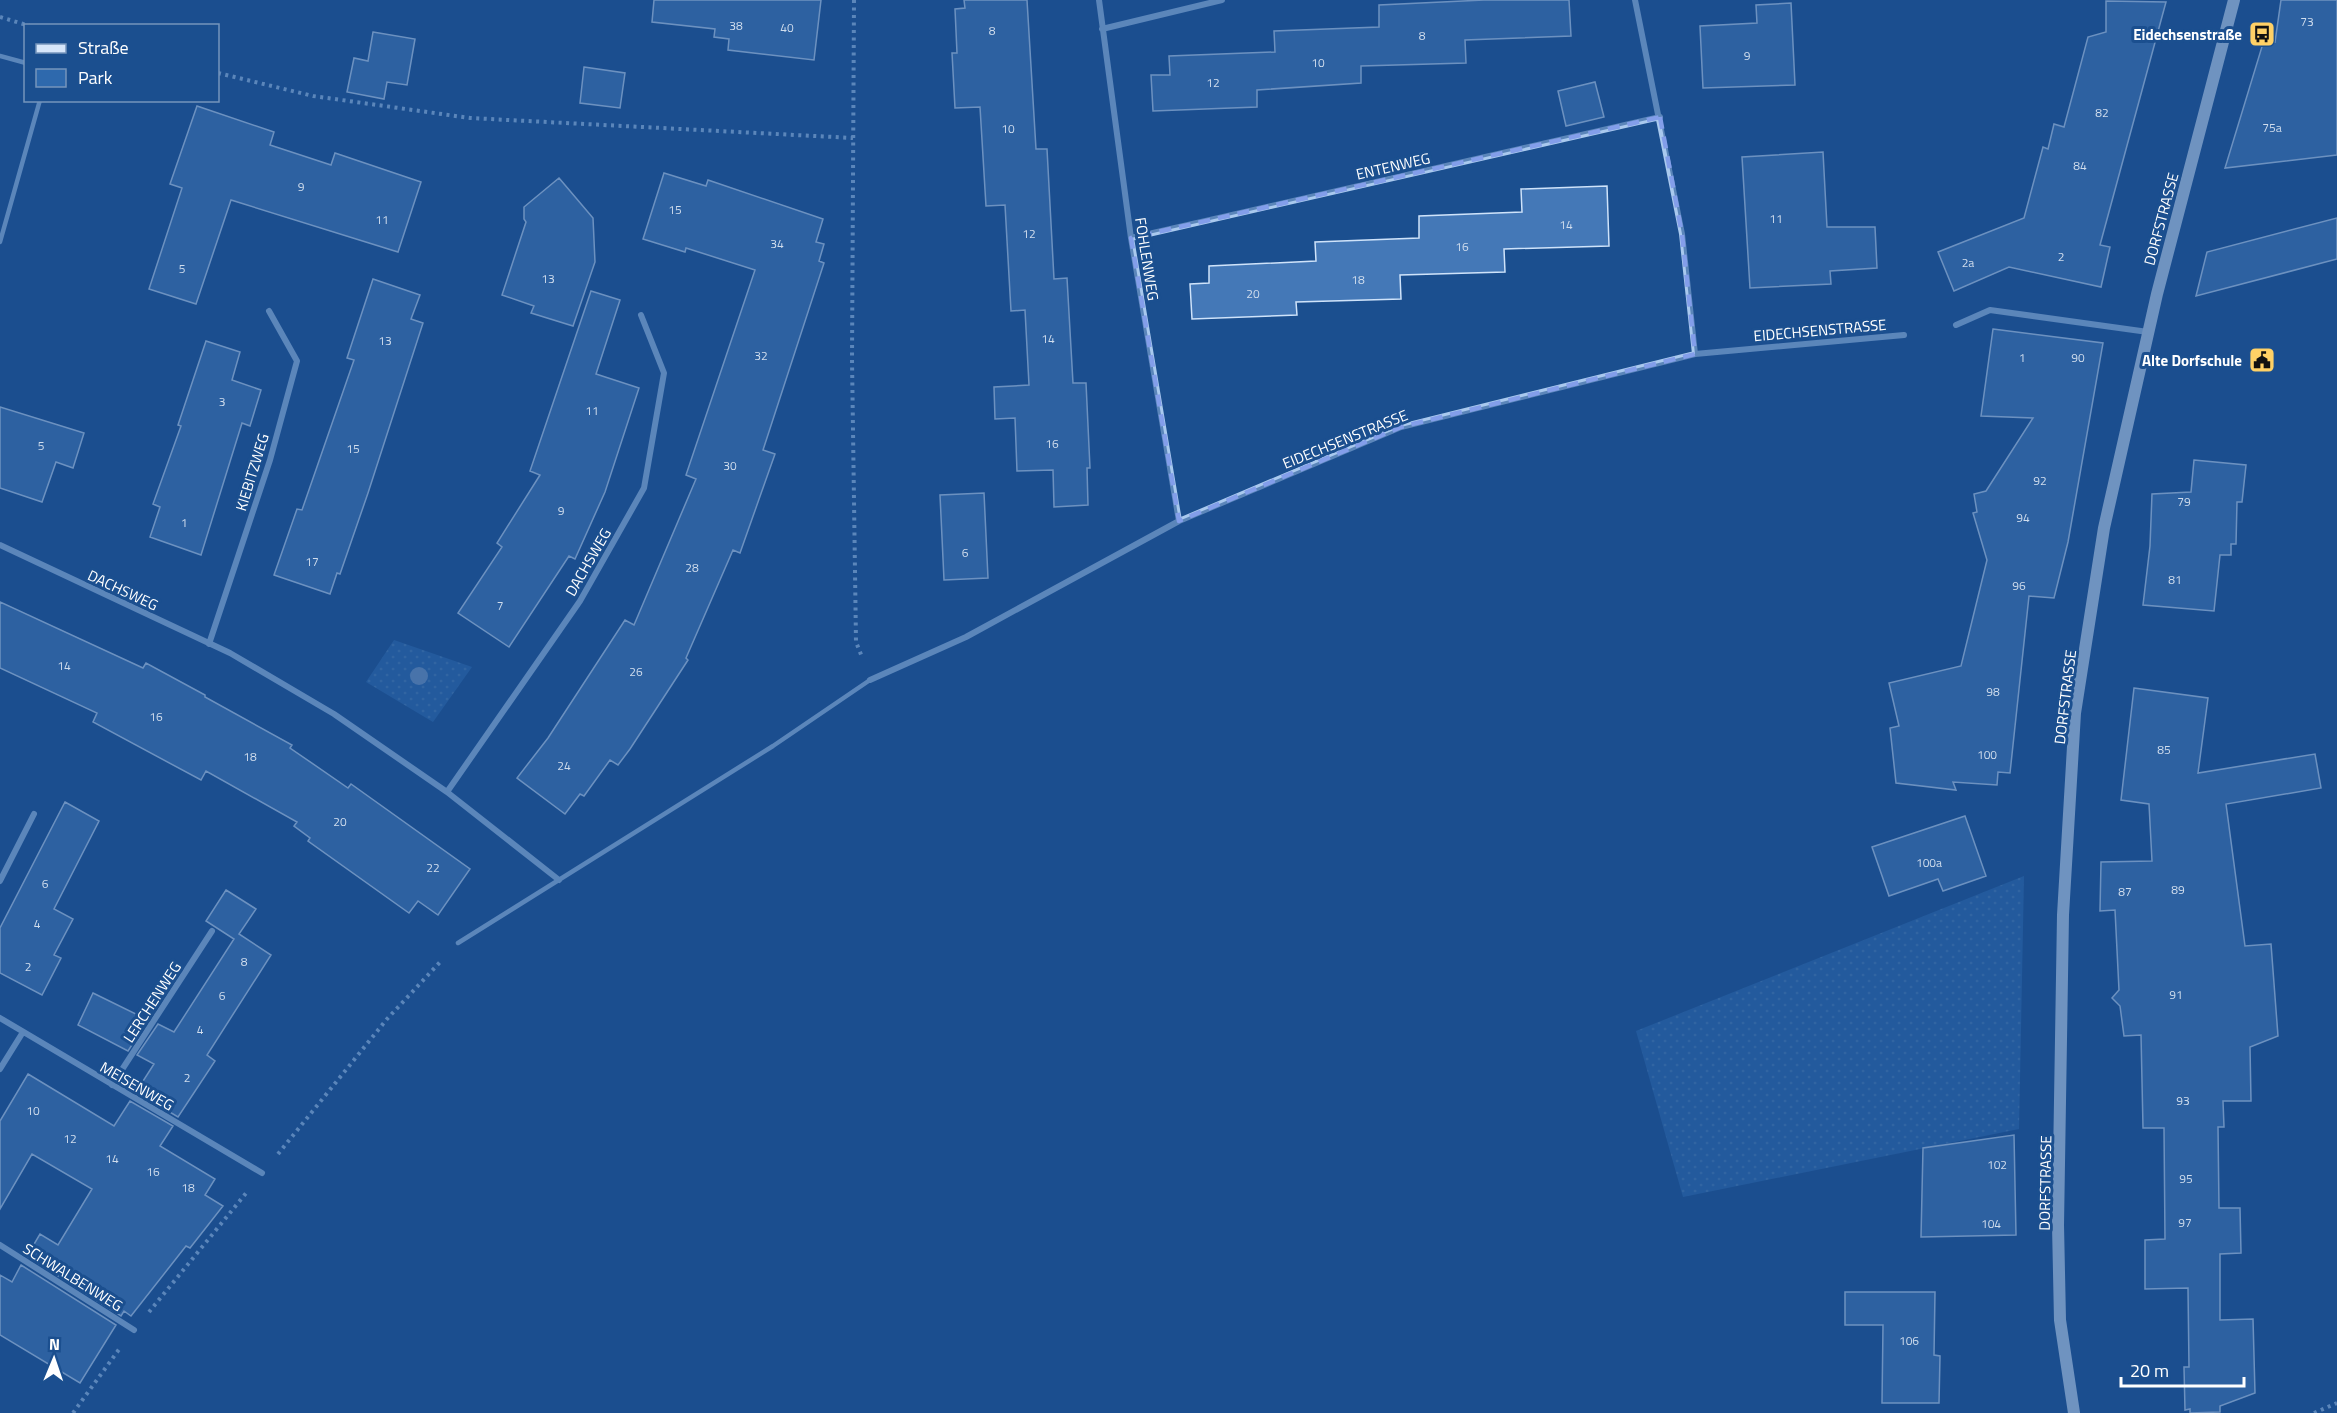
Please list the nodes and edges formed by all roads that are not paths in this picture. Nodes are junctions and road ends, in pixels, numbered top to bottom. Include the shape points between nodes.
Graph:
1 (1099, 0) edge
2 (1222, 0) edge
3 (1635, 0) edge
4 (2234, 0) edge
5 (1102, 29) junction
6 (0, 56) edge
7 (24, 62) edge
8 (39, 102) edge
9 (1660, 117) junction
10 (1131, 238) junction
11 (0, 242) edge
12 (269, 311) dead end
13 (641, 315) dead end
14 (1956, 325) dead end
15 (2148, 332) junction
16 (1904, 335) dead end
17 (1695, 354) junction
18 (1179, 521) junction
19 (0, 545) edge
20 (209, 644) junction
21 (870, 680) joint
22 (447, 792) junction
23 (34, 814) dead end
24 (559, 880) junction
25 (0, 881) edge
26 (212, 931) dead end
27 (458, 943) dead end
28 (0, 1018) edge
29 (22, 1032) junction
30 (0, 1069) edge
31 (112, 1085) junction
32 (262, 1173) dead end
33 (0, 1245) edge
34 (134, 1330) dead end
35 (2074, 1413) edge

1 - 5 street, FOHLENWEG
2 - 5 street
3 - 9 street
4 - 15 main road, DORFSTRASSE
5 - 10 street, FOHLENWEG
6 - 7 lane
8 - 11 lane
9 - 10 street, ENTENWEG
9 - 17 street via 1682,234
10 - 18 street, FOHLENWEG
12 - 20 street, KIEBITZWEG via 297,361 270,460
13 - 22 street, DACHSWEG via 664,374 644,488 580,601
14 - 15 street via 1990,310
15 - 35 main road, DORFSTRASSE via 2104,528 2075,713 2062,915 2058,1225 2060,1320
16 - 17 street, EIDECHSENSTRASSE
17 - 18 street, EIDECHSENSTRASSE via 1401,427
18 - 21 street, EIDECHSENSTRASSE via 966,637
19 - 20 street, DACHSWEG
20 - 22 street, DACHSWEG via 334,714
21 - 24 lane via 773,746
22 - 24 street, DACHSWEG
23 - 25 street
24 - 27 lane
26 - 31 street, LERCHENWEG
28 - 29 street, MEISENWEG
29 - 30 street
29 - 31 street, MEISENWEG
31 - 32 street, MEISENWEG
33 - 34 street, SCHWALBENWEG

